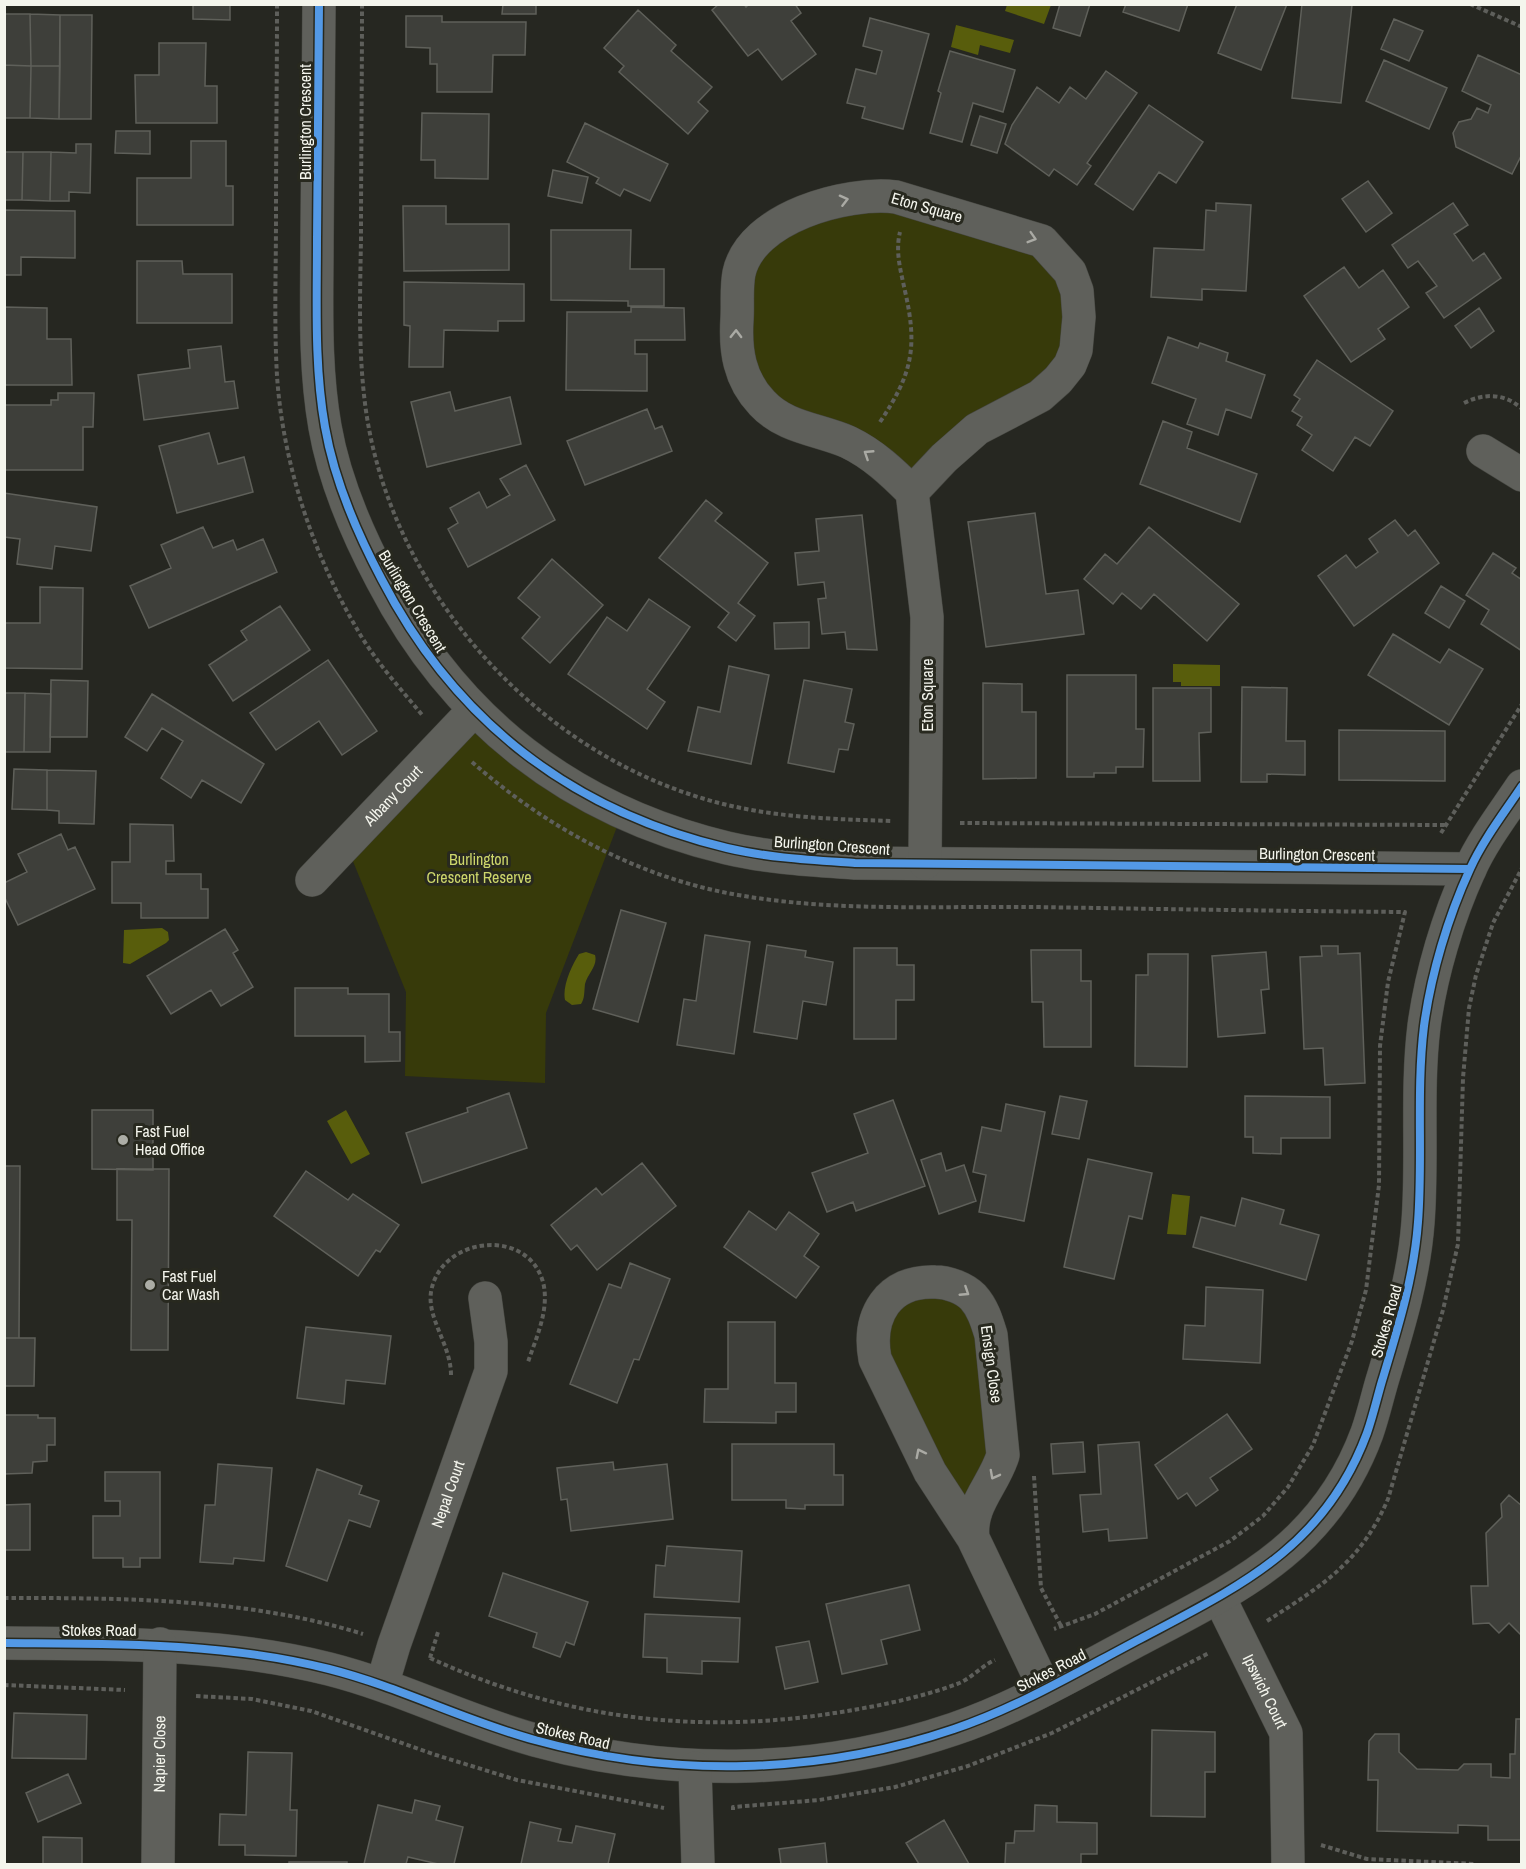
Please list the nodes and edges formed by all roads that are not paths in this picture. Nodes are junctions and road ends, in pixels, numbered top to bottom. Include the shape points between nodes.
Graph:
1 (319, 4) edge
2 (1483, 451) dead end
3 (1521, 476) edge
4 (912, 492) junction
5 (473, 711) junction
6 (1521, 786) edge
7 (925, 863) junction
8 (1470, 869) junction
9 (312, 880) dead end
10 (485, 1298) dead end
11 (973, 1539) junction
12 (1219, 1597) junction
13 (4, 1643) edge
14 (160, 1644) junction
15 (382, 1685) junction
16 (1045, 1689) junction
17 (695, 1767) junction
18 (158, 1864) edge
19 (698, 1864) edge
20 (1288, 1864) edge

1 - 5 street, Burlington Crescent via 316,316 325,429 342,488 375,567 424,651
2 - 3 street
4 -> 4 street, Eton Square via 864,450 777,417 761,403 740,366 736,338 740,273 748,253 776,226 797,214 875,194 909,201 1042,241 1070,272 1077,291 1078,317 1076,350 1070,365 1040,396 977,429
4 - 7 street, Eton Square via 922,559 927,639
5 - 7 street, Burlington Crescent via 512,746 558,777 612,807 666,829 728,848 794,859
5 - 9 street, Albany Court
6 - 8 street, Stokes Road
7 - 8 street, Burlington Crescent
8 - 12 street, Stokes Road via 1453,913 1425,1023 1414,1263 1409,1293 1368,1430 1353,1467 1316,1521 1284,1554
10 - 15 street, Nepal Court via 492,1342 490,1371
11 -> 11 street, Ensign Close via 930,1472 875,1359 872,1341 881,1308 892,1294 909,1284 934,1281 957,1287 973,1297 991,1335 1003,1455 973,1512
11 - 16 street, Ensign Close
12 - 16 street, Stokes Road
12 - 20 street, Ipswich Court via 1286,1732
13 - 14 street, Stokes Road
14 - 15 street, Stokes Road via 224,1649 287,1660
14 - 18 street, Napier Close
15 - 17 street, Stokes Road via 536,1741 597,1755
16 - 17 street, Stokes Road via 955,1729 883,1748 796,1762
17 - 19 street

